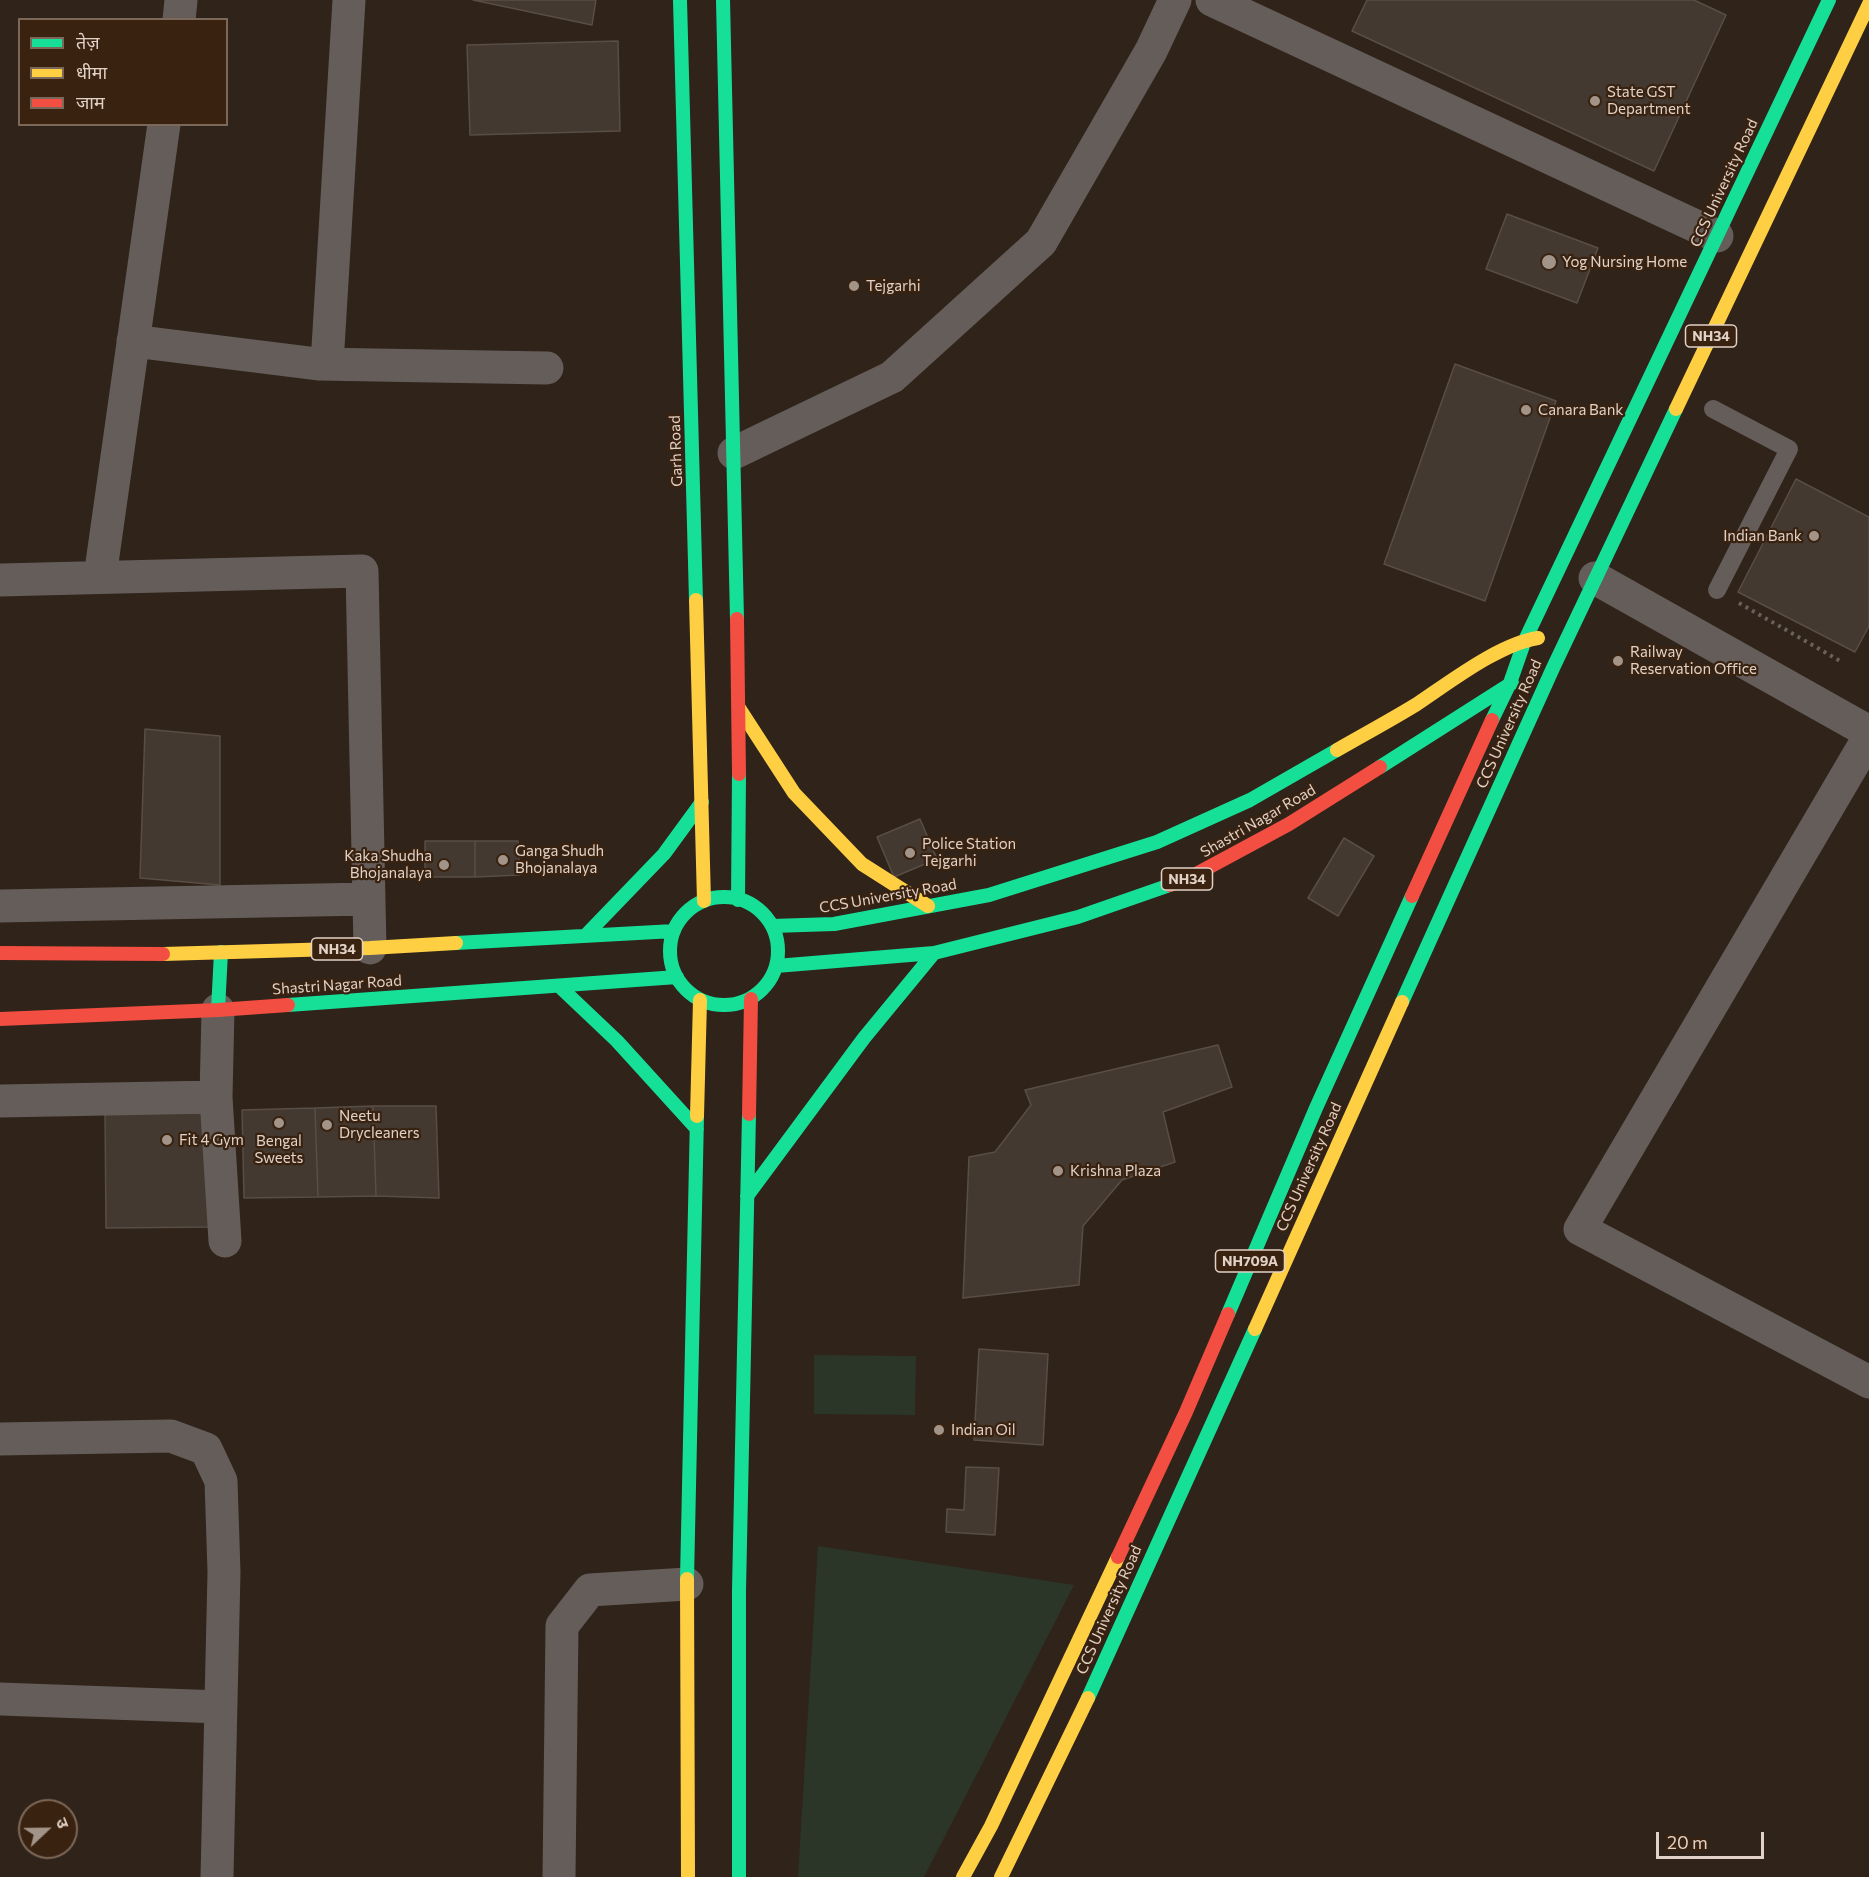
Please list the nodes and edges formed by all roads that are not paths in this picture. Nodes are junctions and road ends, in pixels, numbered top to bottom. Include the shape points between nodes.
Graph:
1 (181, 0) edge
2 (349, 0) edge
3 (680, 0) edge
4 (723, 0) edge
5 (1175, 0) edge
6 (1212, 0) edge
7 (1829, 0) edge
8 (1869, 4) edge
9 (178, 18) edge
10 (164, 126) edge
11 (1718, 236) junction
12 (134, 341) junction
13 (327, 364) junction
14 (547, 368) dead end
15 (1713, 409) dead end
16 (734, 453) junction
17 (100, 578) junction
18 (1595, 578) junction
19 (0, 580) edge
20 (1717, 590) road end
21 (1558, 635) junction
22 (1525, 640) junction
23 (1553, 668) junction
24 (1510, 683) junction
25 (739, 708) junction
26 (1869, 732) edge
27 (1869, 737) edge
28 (702, 802) junction
29 (369, 899) junction
30 (738, 900) junction
31 (704, 901) junction
32 (0, 906) edge
33 (928, 906) junction
34 (772, 926) junction
35 (674, 931) junction
36 (585, 936) junction
37 (370, 948) junction
38 (221, 952) junction
39 (0, 953) edge
40 (934, 953) junction
41 (776, 966) junction
42 (677, 977) junction
43 (559, 986) junction
44 (751, 999) junction
45 (700, 1000) junction
46 (218, 1010) junction
47 (0, 1019) edge
48 (216, 1097) junction
49 (0, 1101) edge
50 (697, 1129) junction
51 (747, 1196) junction
52 (225, 1241) dead end
53 (1869, 1382) edge
54 (1198, 1419) junction
55 (0, 1439) edge
56 (687, 1584) junction
57 (0, 1699) edge
58 (221, 1707) junction
59 (217, 1877) edge
60 (559, 1877) edge
61 (688, 1877) edge
62 (739, 1877) edge
63 (963, 1877) edge
64 (1001, 1877) edge

1 - 9 street
2 - 13 street
3 - 28 main road, Garh Road
4 - 16 main road
5 - 16 street via 1151,51 1041,242 892,377
6 - 11 street
7 - 11 main road, CCS University Road / NH34
8 - 18 main road, CCS University Road / NH34
10 - 12 street
11 - 22 main road, CCS University Road / NH34
12 - 13 street
12 - 17 street
13 - 14 street
15 - 20 lane via 1789,449
16 - 25 main road
17 - 19 street
17 - 29 street via 362,571
18 - 21 main road, CCS University Road / NH34
18 - 26 street
21 - 22 main road, CCS University Road
21 - 23 main road, CCS University Road / NH34
22 - 24 main road, CCS University Road / NH709A
22 - 33 main road, CCS University Road via 1250,800 1157,842 989,895
23 - 24 main road, Shastri Nagar Road / NH34
23 - 54 main road, CCS University Road / NH709A
24 - 40 main road, Shastri Nagar Road / NH34 via 1289,824 1187,879 1078,917
24 - 54 main road, CCS University Road / NH709A via 1316,1108
25 - 30 main road
25 - 33 main road via 794,793 862,864
27 - 53 street via 1580,1229
28 - 31 main road, Garh Road
28 - 36 main road via 664,854
29 - 32 street
29 - 37 street
30 - 31 main road via 726,897
30 - 34 main road via 759,910
31 - 35 main road via 679,920
33 - 34 main road, CCS University Road via 834,924
34 - 41 main road via 777,940
35 - 36 main road, NH34
35 - 42 main road via 670,956
36 - 37 main road, NH34
37 - 38 main road, NH34
38 - 39 main road, NH34
38 - 46 main road
40 - 41 main road, Shastri Nagar Road / NH34
40 - 51 main road via 864,1038
41 - 44 main road via 764,988
42 - 43 main road, Shastri Nagar Road
42 - 45 main road
43 - 46 main road, Shastri Nagar Road
43 - 50 main road via 617,1041
44 - 45 main road via 734,1005
44 - 51 main road
45 - 50 main road
46 - 47 main road, Shastri Nagar Road
46 - 48 street
48 - 49 street
48 - 52 street
50 - 56 main road
51 - 62 main road via 739,1590
54 - 63 main road, CCS University Road / NH709A
54 - 64 main road, CCS University Road / NH709A via 1086,1703
55 - 58 street via 171,1436 206,1449 220,1481 224,1572
56 - 60 street via 590,1590 562,1626
56 - 61 main road
57 - 58 street
58 - 59 street

